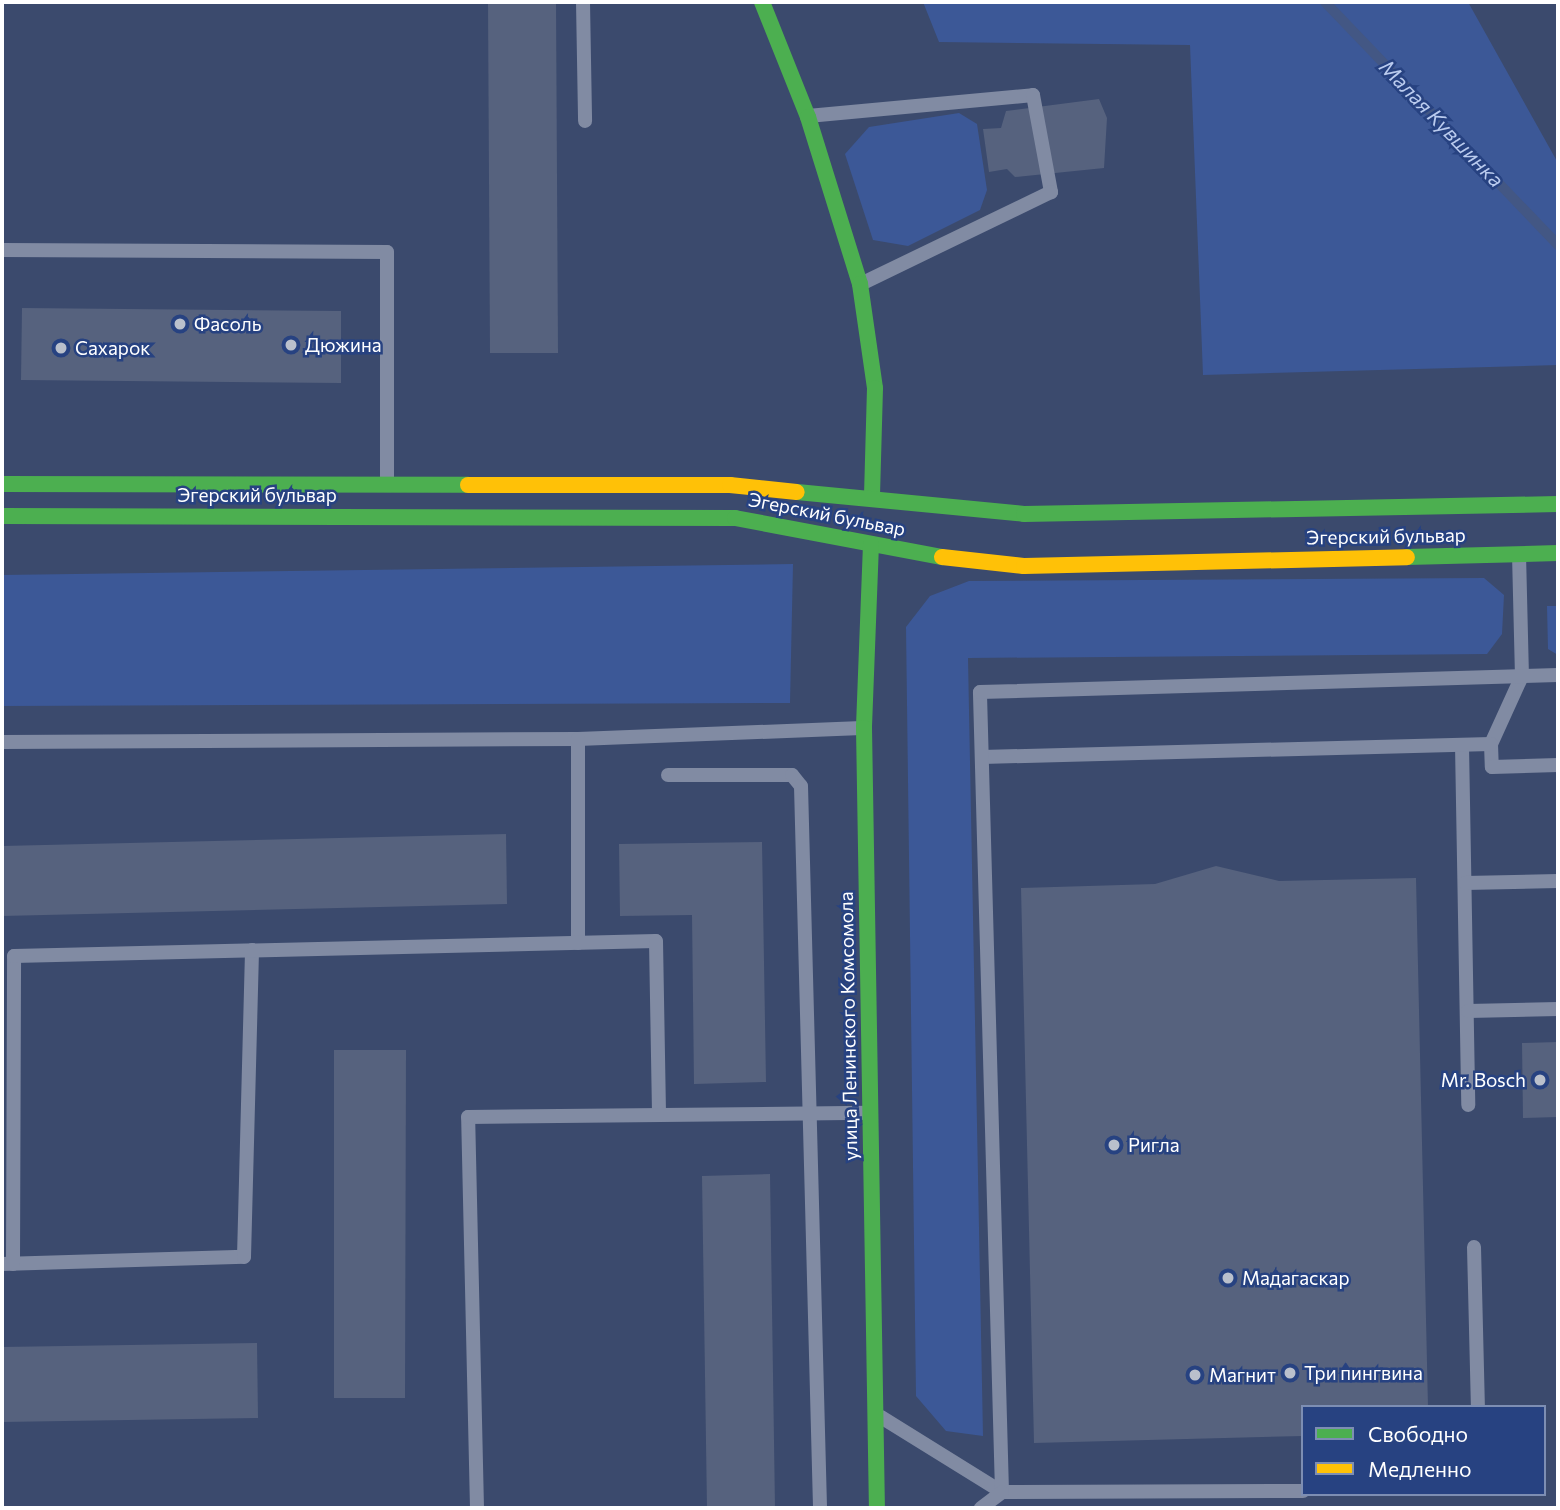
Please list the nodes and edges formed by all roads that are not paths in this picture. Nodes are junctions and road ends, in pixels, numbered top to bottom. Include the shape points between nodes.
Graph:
1 (583, 2) edge
2 (762, 2) edge
3 (808, 117) junction
4 (585, 121) dead end
5 (2, 250) edge
6 (860, 285) junction
7 (2, 484) edge
8 (387, 484) junction
9 (872, 498) junction
10 (1558, 504) edge
11 (2, 516) edge
12 (871, 544) junction
13 (1558, 553) edge
14 (1518, 554) junction
15 (1558, 675) edge
16 (1522, 676) junction
17 (864, 728) junction
18 (578, 739) junction
19 (2, 742) edge
20 (1491, 744) junction
21 (1462, 745) junction
22 (982, 757) junction
23 (1558, 765) edge
24 (668, 775) dead end
25 (1558, 881) edge
26 (1465, 883) junction
27 (578, 943) junction
28 (252, 950) junction
29 (1558, 1009) edge
30 (1468, 1011) junction
31 (1468, 1105) dead end
32 (812, 1111) junction
33 (870, 1113) junction
34 (659, 1114) junction
35 (1474, 1247) dead end
36 (7, 1264) edge
37 (1478, 1405) edge
38 (874, 1413) junction
39 (1301, 1491) edge
40 (1002, 1492) junction
41 (477, 1508) edge
42 (820, 1508) edge
43 (877, 1508) edge
44 (981, 1508) edge

1 - 4 lane
2 - 3 main road
3 - 6 main road
3 - 6 lane via 1034,95 1051,192
5 - 8 lane via 387,252
6 - 9 main road via 875,388
7 - 8 main road, Эгерский бульвар
8 - 9 main road, Эгерский бульвар via 730,485
9 - 10 main road, Эгерский бульвар via 1024,514
9 - 12 main road, улица Ленинского Комсомола
11 - 12 main road, Эгерский бульвар via 735,518
12 - 14 main road, Эгерский бульвар via 1024,566
12 - 17 main road, улица Ленинского Комсомола
13 - 14 main road, Эгерский бульвар
14 - 16 lane
15 - 16 lane
16 - 20 lane
16 - 22 lane via 980,692
17 - 18 lane
17 - 33 main road, улица Ленинского Комсомола
18 - 19 lane
18 - 27 lane
20 - 21 lane
20 - 23 lane via 1492,767
21 - 22 lane
21 - 26 lane
22 - 40 lane
24 - 32 lane via 792,775 802,786
25 - 26 lane
26 - 30 lane
27 - 28 lane
27 - 34 lane via 656,941
28 - 36 lane via 244,1257
28 - 36 lane via 14,956
29 - 30 lane
30 - 31 lane
32 - 33 lane
32 - 34 lane
32 - 42 lane
33 - 38 main road, улица Ленинского Комсомола
34 - 41 lane via 468,1117
35 - 37 lane
38 - 40 lane
38 - 43 main road, улица Ленинского Комсомола
39 - 40 lane
40 - 44 lane

